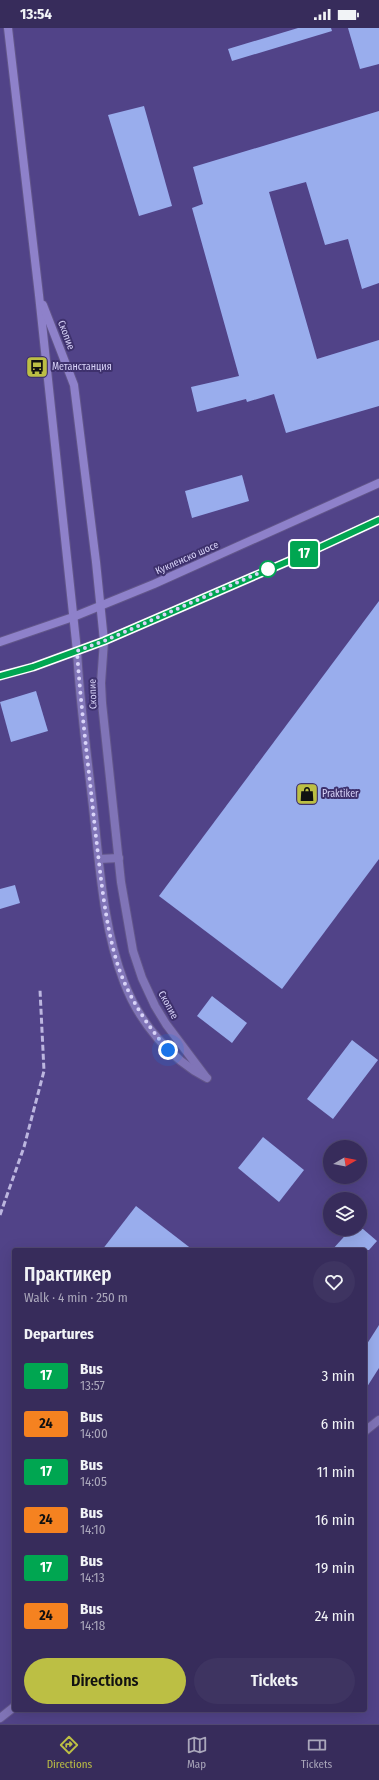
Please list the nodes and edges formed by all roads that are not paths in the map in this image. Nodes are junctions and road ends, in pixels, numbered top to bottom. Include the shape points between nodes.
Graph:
1 (8, 28) edge
2 (39, 295) junction
3 (379, 483) edge
4 (379, 520) edge
5 (101, 605) junction
6 (73, 616) junction
7 (104, 641) junction
8 (0, 642) edge
9 (77, 651) junction
10 (0, 676) edge
11 (99, 858) junction
12 (119, 858) junction
13 (379, 1420) edge
14 (367, 1429) edge
15 (12, 1709) edge
16 (0, 1718) edge

1 - 2 street, Скопие
2 - 5 street, Скопие via 74,385
2 - 6 street, Скопие
3 - 5 street, Кукленско шосе
4 - 7 street
5 - 6 street, Кукленско шосе
5 - 7 street, Скопие
6 - 8 street, Кукленско шосе
6 - 9 street, Скопие
7 - 9 street
7 - 12 street, Скопие via 102,703
9 - 10 street
9 - 11 street
11 - 12 street
11 - 12 street, Скопие via 114,953 125,983 153,1032 176,1058 207,1078 166,1024 142,978 133,951
13 - 14 street
15 - 16 street

